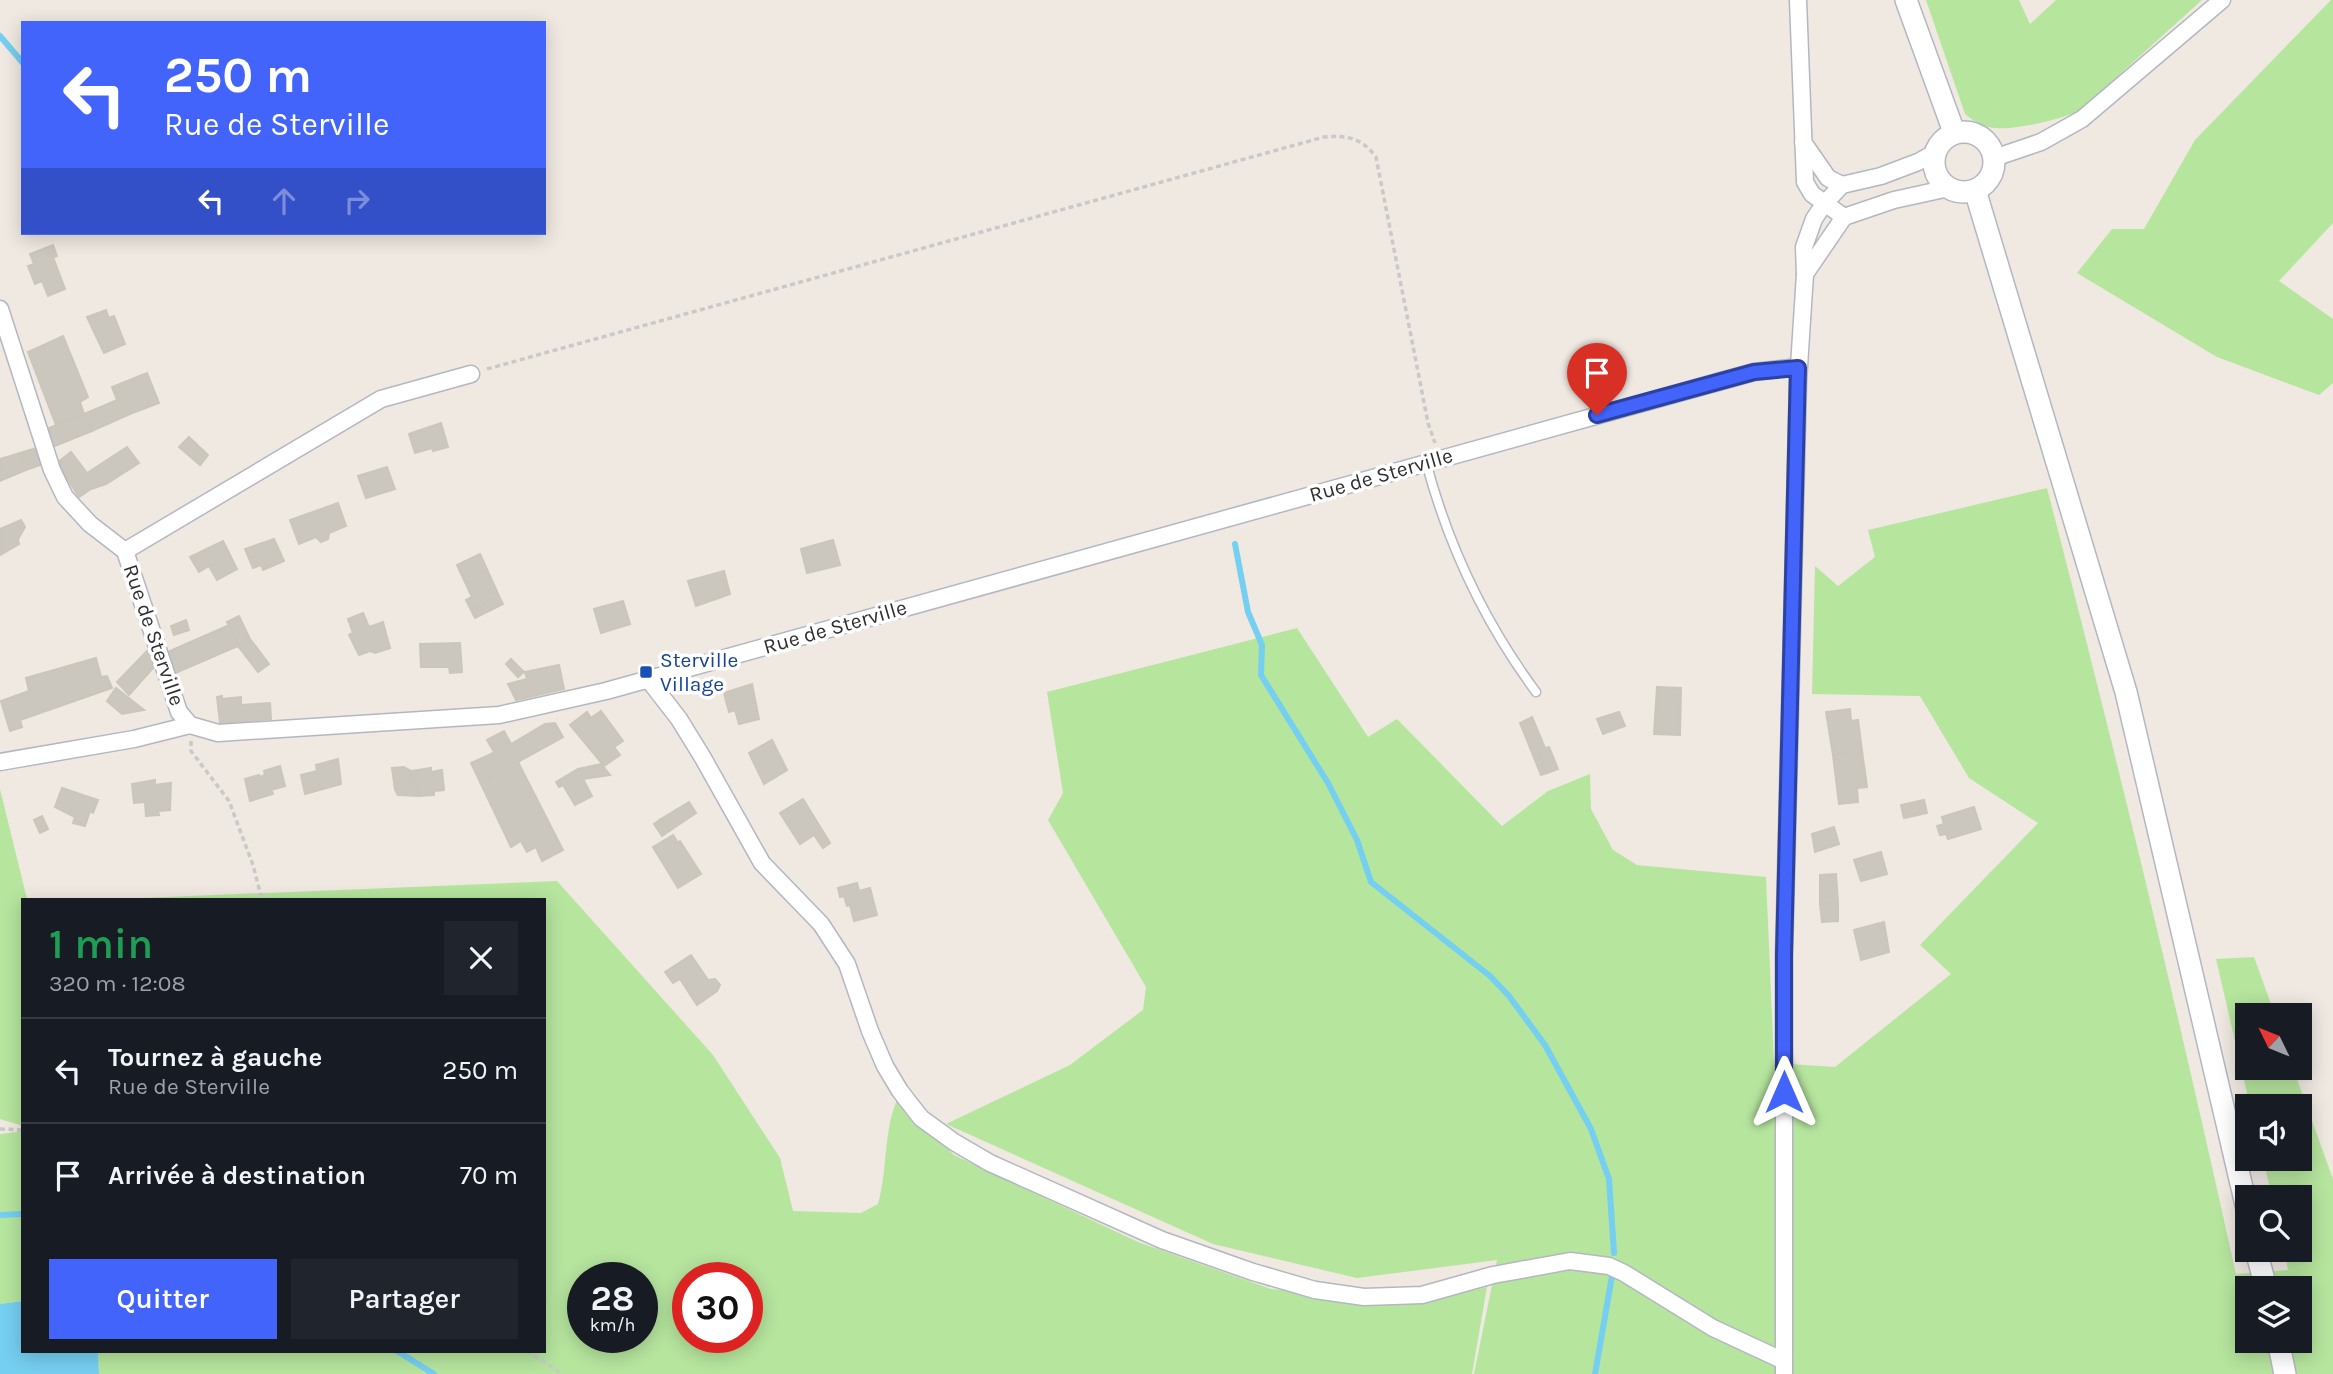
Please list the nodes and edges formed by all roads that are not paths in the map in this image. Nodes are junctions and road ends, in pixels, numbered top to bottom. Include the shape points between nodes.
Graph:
1 (1798, 0) edge
2 (1906, 0) edge
3 (2222, 0) edge
4 (1954, 132) junction
5 (1803, 142) junction
6 (1936, 152) junction
7 (1994, 158) junction
8 (1842, 185) junction
9 (1949, 188) junction
10 (1975, 190) junction
11 (1824, 204) junction
12 (1844, 218) junction
13 (1805, 274) junction
14 (0, 309) edge
15 (1798, 368) junction
16 (471, 374) road end
17 (1433, 460) junction
18 (125, 551) junction
19 (648, 679) junction
20 (1536, 692) dead end
21 (190, 725) junction
22 (0, 762) edge
23 (2241, 1185) edge
24 (2281, 1353) edge
25 (1784, 1367) edge
26 (2285, 1374) edge

1 - 5 street
2 - 4 main road
3 - 7 street via 2082,119 2041,142
4 - 6 main road
4 - 7 main road via 1976,135
5 - 8 street via 1828,178
5 - 11 street via 1805,182
6 - 8 street via 1881,176
6 - 9 main road via 1935,172
7 - 10 main road via 1990,177
8 - 11 street
9 - 10 main road
9 - 12 street via 1894,200
10 - 23 main road via 2126,692
11 - 12 street
11 - 13 street via 1804,247
12 - 13 street
13 - 15 street
14 - 18 street, Rue de Sterville via 65,497
15 - 17 street, Rue de Sterville via 1754,372
15 - 25 street via 1784,955
16 - 18 street via 382,400
17 - 19 street, Rue de Sterville
17 - 20 lane via 1467,578 1511,659
18 - 21 street, Rue de Sterville via 179,712
19 - 21 street, Rue de Sterville via 499,715 218,733
19 - 25 street via 691,739 762,863 821,924 847,964 870,1031 900,1091 921,1118 954,1142 990,1163 1163,1240 1315,1290 1364,1297 1422,1295 1493,1275 1570,1261 1609,1266
21 - 22 street
24 - 26 main road

